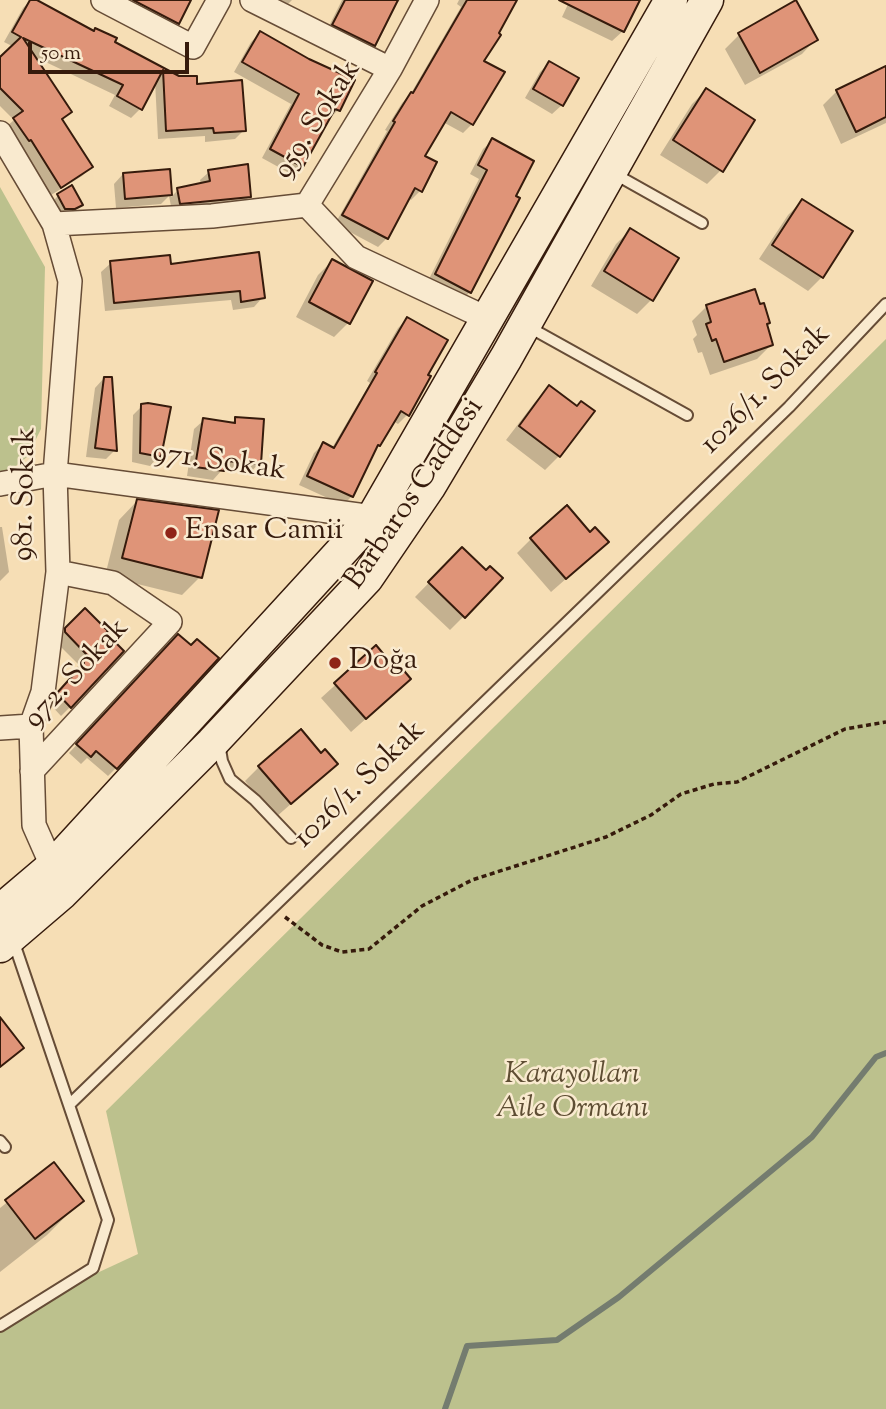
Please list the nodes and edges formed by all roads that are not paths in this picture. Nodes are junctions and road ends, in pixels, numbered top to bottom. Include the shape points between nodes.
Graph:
1 (103, 0) edge
2 (219, 0) edge
3 (252, 0) edge
4 (427, 0) edge
5 (671, 0) edge
6 (707, 0) edge
7 (390, 69) junction
8 (0, 133) edge
9 (610, 172) junction
10 (307, 205) junction
11 (702, 223) dead end
12 (54, 224) junction
13 (886, 304) edge
14 (486, 318) junction
15 (525, 325) junction
16 (687, 415) dead end
17 (55, 474) junction
18 (0, 484) edge
19 (373, 517) junction
20 (58, 572) junction
21 (31, 726) junction
22 (0, 728) edge
23 (218, 736) junction
24 (32, 771) junction
25 (291, 838) dead end
26 (57, 880) junction
27 (4, 931) edge
28 (70, 1104) junction
29 (0, 1326) edge

1 - 2 street via 192,47
3 - 7 street
4 - 7 street, 959. Sokak
5 - 14 main road, Barbaros Caddesi
6 - 9 main road, Barbaros Caddesi
7 - 10 street, 959. Sokak
8 - 12 street, 981. Sokak
9 - 11 lane
9 - 15 main road, Barbaros Caddesi
10 - 12 street, 959. Sokak via 212,216
10 - 14 street via 356,257
12 - 17 street, 981. Sokak via 70,281
13 - 28 lane, 1026/1. Sokak via 789,407
14 - 19 main road, Barbaros Caddesi
15 - 16 lane
15 - 23 main road, Barbaros Caddesi via 429,487 367,578
17 - 18 street, 971. Sokak
17 - 19 street, 971. Sokak
17 - 20 street, 981. Sokak
19 - 26 main road, Barbaros Caddesi
20 - 21 street, 981. Sokak via 43,692
20 - 24 street, 972. Sokak via 113,583 170,622
21 - 22 street
21 - 24 street, 981. Sokak
23 - 25 lane via 230,779
23 - 26 main road, Barbaros Caddesi
24 - 26 street, 981. Sokak via 34,825
26 - 27 main road, Barbaros Caddesi
27 - 28 lane
28 - 29 lane via 108,1220 93,1269

